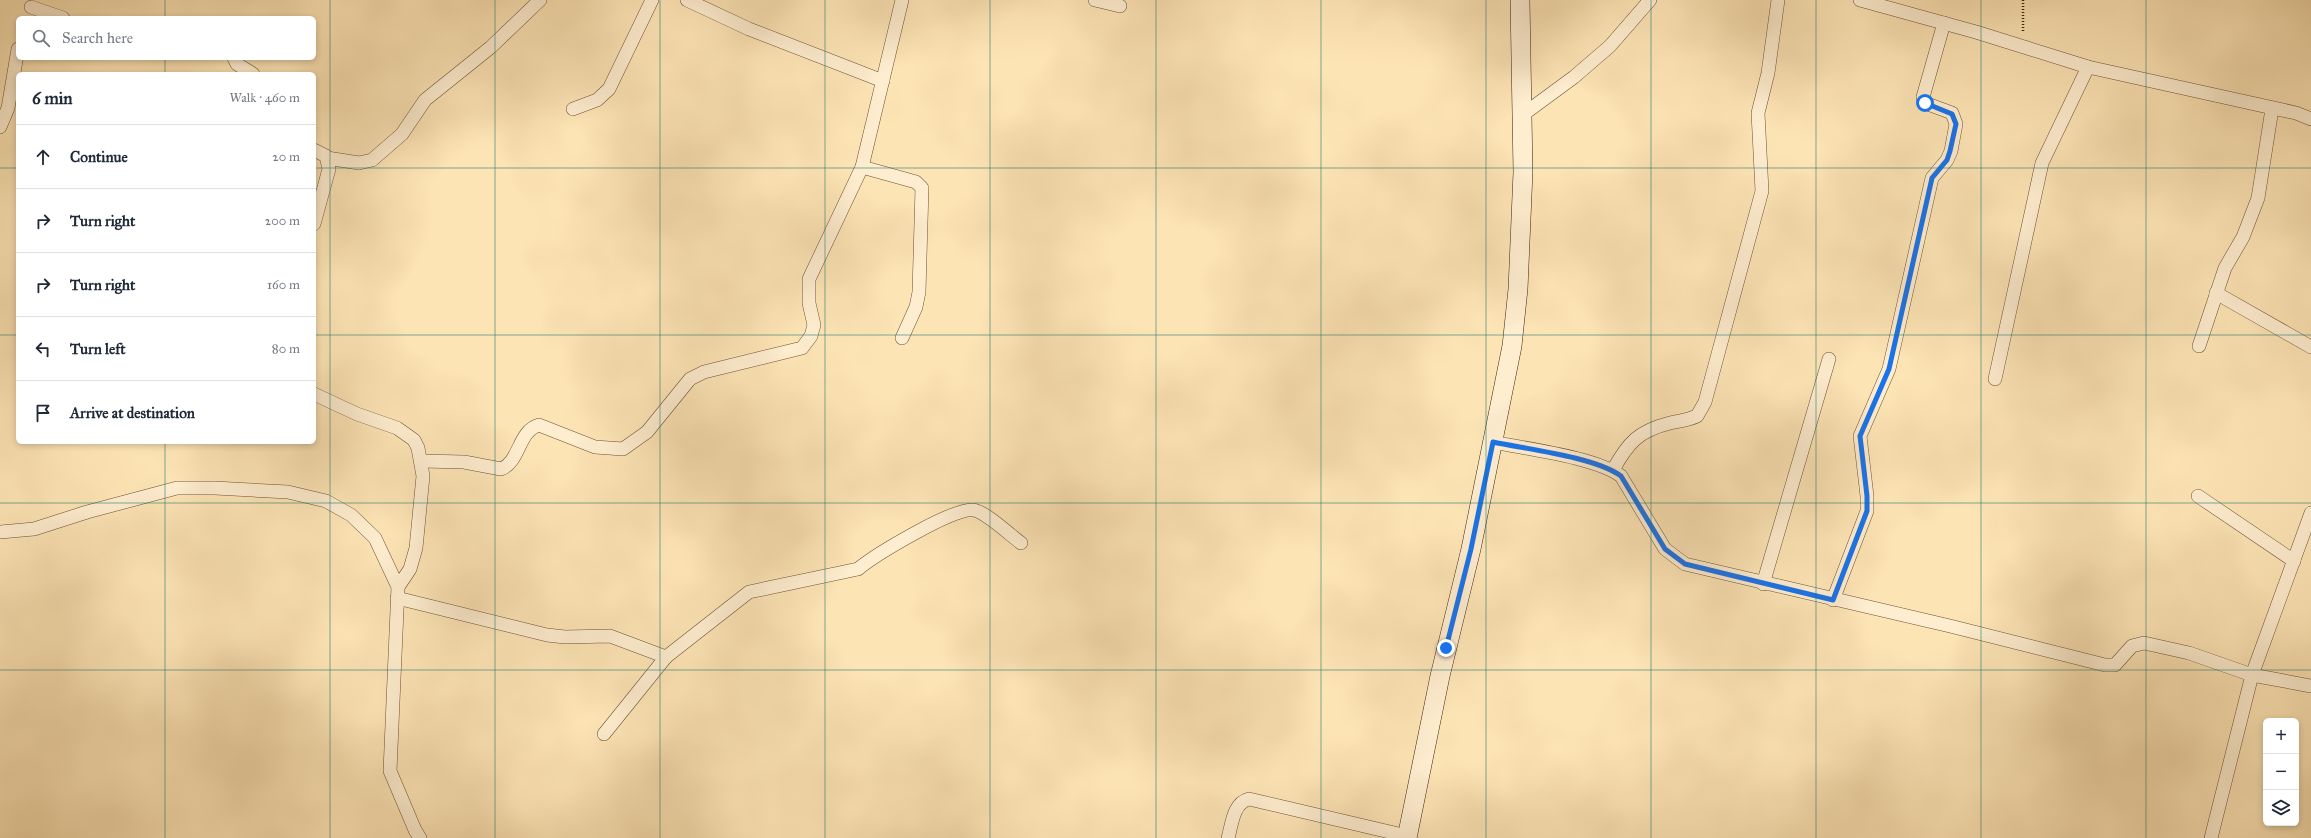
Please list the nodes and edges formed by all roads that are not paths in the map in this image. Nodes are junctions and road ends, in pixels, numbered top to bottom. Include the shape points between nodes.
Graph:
1 (540, 0) edge
2 (652, 0) edge
3 (686, 0) edge
4 (902, 0) edge
5 (1095, 0) edge
6 (1520, 0) edge
7 (1650, 0) edge
8 (1778, 0) edge
9 (1860, 0) edge
10 (1120, 6) dead end
11 (30, 8) edge
12 (56, 16) edge
13 (1944, 23) junction
14 (17, 60) edge
15 (235, 60) edge
16 (2088, 67) junction
17 (16, 72) edge
18 (250, 72) edge
19 (16, 73) edge
20 (883, 81) junction
21 (2272, 108) junction
22 (13, 109) edge
23 (573, 109) dead end
24 (1521, 116) junction
25 (2311, 119) edge
26 (0, 127) edge
27 (316, 151) edge
28 (327, 158) junction
29 (862, 167) junction
30 (316, 217) edge
31 (2216, 293) junction
32 (902, 338) dead end
33 (2199, 346) dead end
34 (2311, 347) edge
35 (1828, 359) dead end
36 (1995, 379) dead end
37 (316, 395) edge
38 (1493, 442) junction
39 (422, 461) junction
40 (1614, 470) junction
41 (2198, 496) dead end
42 (2311, 513) edge
43 (0, 532) edge
44 (1021, 543) dead end
45 (2294, 561) junction
46 (1763, 584) junction
47 (398, 593) junction
48 (1833, 600) junction
49 (666, 657) junction
50 (2252, 675) junction
51 (2311, 686) edge
52 (604, 734) dead end
53 (1407, 837) edge
54 (420, 838) edge
55 (1228, 838) edge
56 (2212, 838) edge

1 - 28 street via 491,47 424,100 402,134 372,160 359,163
2 - 23 street via 609,90 597,100
3 - 20 street via 748,29
4 - 20 street
5 - 10 street
6 - 24 main road
7 - 24 street via 1610,46 1574,77
8 - 40 street via 1768,73 1758,113 1762,191 1705,402 1697,416 1650,430 1636,438 1625,448
9 - 13 street
11 - 12 street
13 - 16 street
13 - 48 street via 1924,101 1929,106 1952,114 1956,124 1947,160 1932,178 1889,369 1860,436 1867,511
14 - 17 street
15 - 18 street
16 - 21 street
16 - 36 street via 2042,163
19 - 22 street
20 - 29 street
21 - 25 street
21 - 31 street via 2258,198 2244,238 2225,268
22 - 26 street
24 - 38 main road via 1523,172 1518,289 1512,346
27 - 28 street
28 - 30 street via 329,169
29 - 32 street via 916,182 922,188 919,292 916,307
29 - 39 street via 809,279 809,303 814,325 811,336 802,348 704,372 690,379 647,432 623,449 595,446 539,425 527,431 509,464 501,469 464,462
31 - 33 street
31 - 34 street
35 - 46 street
37 - 39 street via 407,435 414,440
38 - 40 street
38 - 53 main road via 1471,549 1440,676
39 - 47 street via 423,476 414,560
40 - 46 street via 1621,476 1665,549 1674,558 1685,564
41 - 45 street
42 - 45 street
43 - 47 street via 34,529 177,488 288,492 326,501 351,514 363,524 374,538
44 - 49 street via 979,512 970,510 950,515 872,558 858,569 750,592
45 - 50 street
46 - 48 street
47 - 49 street via 547,635 610,636
47 - 54 street via 390,771
48 - 50 street via 2105,665 2115,664 2132,646 2144,643 2189,653
49 - 52 street
50 - 51 street
50 - 56 street
53 - 55 street via 1249,799 1242,800 1237,806

